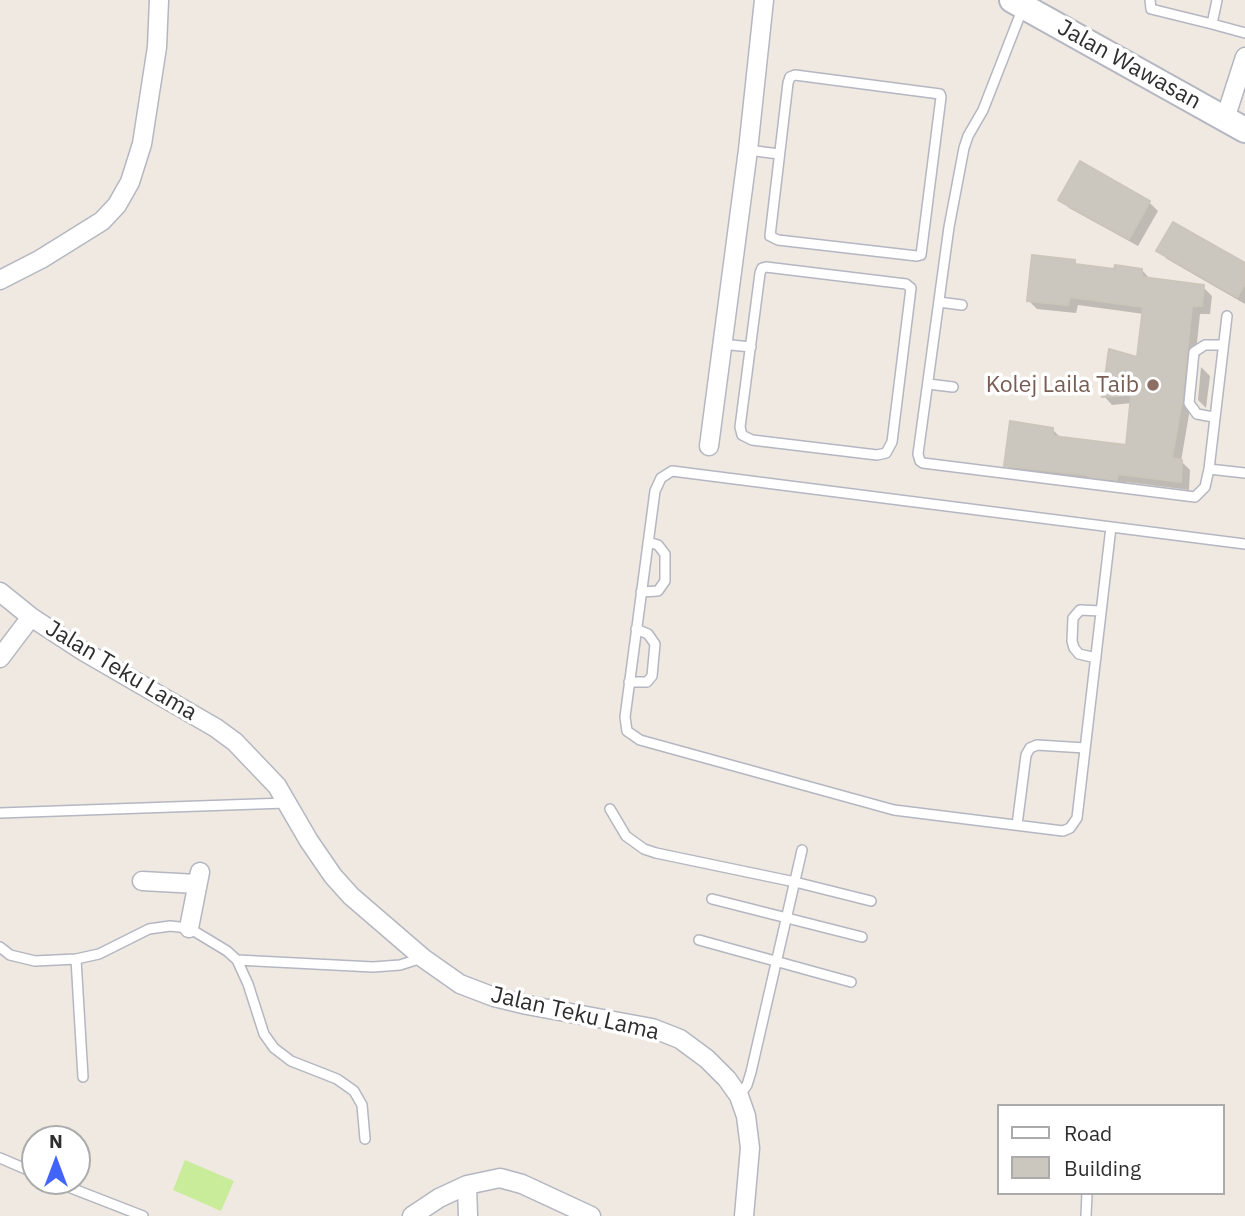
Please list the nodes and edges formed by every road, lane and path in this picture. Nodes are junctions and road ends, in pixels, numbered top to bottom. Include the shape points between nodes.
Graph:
1 (159, 0) edge
2 (764, 0) edge
3 (1150, 0) edge
4 (1217, 0) edge
5 (1021, 2) edge
6 (1212, 24) junction
7 (1245, 33) edge
8 (1245, 57) edge
9 (1235, 125) edge
10 (748, 150) junction
11 (779, 154) junction
12 (0, 280) edge
13 (939, 302) junction
14 (962, 305) dead end
15 (1227, 316) dead end
16 (721, 344) junction
17 (1222, 345) junction
18 (751, 347) junction
19 (928, 384) junction
20 (953, 387) dead end
21 (1213, 417) junction
22 (709, 446) dead end
23 (1209, 468) junction
24 (1245, 473) edge
25 (1111, 527) junction
26 (648, 542) junction
27 (1245, 544) edge
28 (0, 592) edge
29 (641, 592) junction
30 (1101, 611) junction
31 (30, 617) junction
32 (636, 629) junction
33 (0, 658) edge
34 (1096, 658) junction
35 (629, 682) junction
36 (1085, 748) junction
37 (285, 803) junction
38 (610, 809) dead end
39 (0, 813) edge
40 (1017, 825) junction
41 (802, 850) dead end
42 (142, 881) dead end
43 (795, 882) junction
44 (712, 899) dead end
45 (871, 901) dead end
46 (786, 918) junction
47 (189, 928) junction
48 (862, 937) dead end
49 (699, 940) dead end
50 (0, 947) edge
51 (423, 958) junction
52 (76, 959) junction
53 (237, 960) junction
54 (776, 962) junction
55 (850, 982) dead end
56 (83, 1077) dead end
57 (739, 1096) junction
58 (365, 1139) dead end
59 (0, 1158) edge
60 (21, 1167) edge
61 (467, 1185) junction
62 (88, 1195) edge
63 (1087, 1195) edge
64 (143, 1216) edge
65 (412, 1216) edge
66 (468, 1216) edge
67 (591, 1216) edge
68 (744, 1216) edge
69 (1086, 1216) edge

1 - 12 street via 157,47 142,144 124,193 102,221
2 - 10 street
3 - 6 lane via 1151,9
4 - 6 lane
5 - 9 street, Jalan Wawasan
5 - 13 lane via 983,110 964,148
6 - 7 lane
8 - 9 street
10 - 11 lane
10 - 16 street
11 - 11 lane via 788,83 795,75 940,94 921,254 774,239 770,230
13 - 14 lane
13 - 19 lane
15 - 17 lane
16 - 18 lane
16 - 22 street
17 - 21 lane
17 - 21 lane via 1205,345 1194,352 1189,403 1197,414
18 - 18 lane via 762,268 906,284 911,288 890,448 877,455 742,435
19 - 20 lane
19 - 23 lane via 918,454 923,463 1195,497 1205,487
21 - 23 lane
23 - 24 lane
25 - 26 lane via 672,471 661,478 655,491
25 - 27 lane
25 - 30 lane
26 - 29 lane
26 - 29 lane via 665,554 665,581 657,591
28 - 31 street, Jalan Teku Lama
29 - 32 lane
30 - 34 lane
30 - 34 lane via 1080,610 1073,618 1074,648
31 - 33 street
31 - 37 street, Jalan Teku Lama via 216,728 277,786
32 - 35 lane
32 - 35 lane via 648,634 654,644 652,676 647,682
34 - 36 lane
35 - 40 lane via 625,724 640,740 894,810
36 - 40 lane via 1030,748
36 - 40 lane via 1074,823 1063,831
37 - 39 lane
37 - 51 street, Jalan Teku Lama via 333,876
38 - 43 lane via 626,836 644,849
41 - 43 lane
42 - 47 street via 199,878
43 - 45 lane
43 - 46 lane
44 - 46 lane
46 - 48 lane
46 - 54 lane
47 - 52 lane via 149,929 99,954
47 - 53 lane
49 - 54 lane
50 - 52 lane via 35,961
51 - 53 lane via 373,967
51 - 57 street, Jalan Teku Lama via 460,984 494,998 652,1028 680,1039 717,1069
52 - 56 lane
53 - 58 lane via 264,1034 274,1048 354,1091 362,1105
54 - 55 lane
54 - 57 lane via 751,1072
57 - 68 street, Jalan Teku Lama via 750,1148
59 - 60 lane
61 - 65 street
61 - 66 street
61 - 67 street via 500,1178
62 - 64 lane
63 - 69 lane

